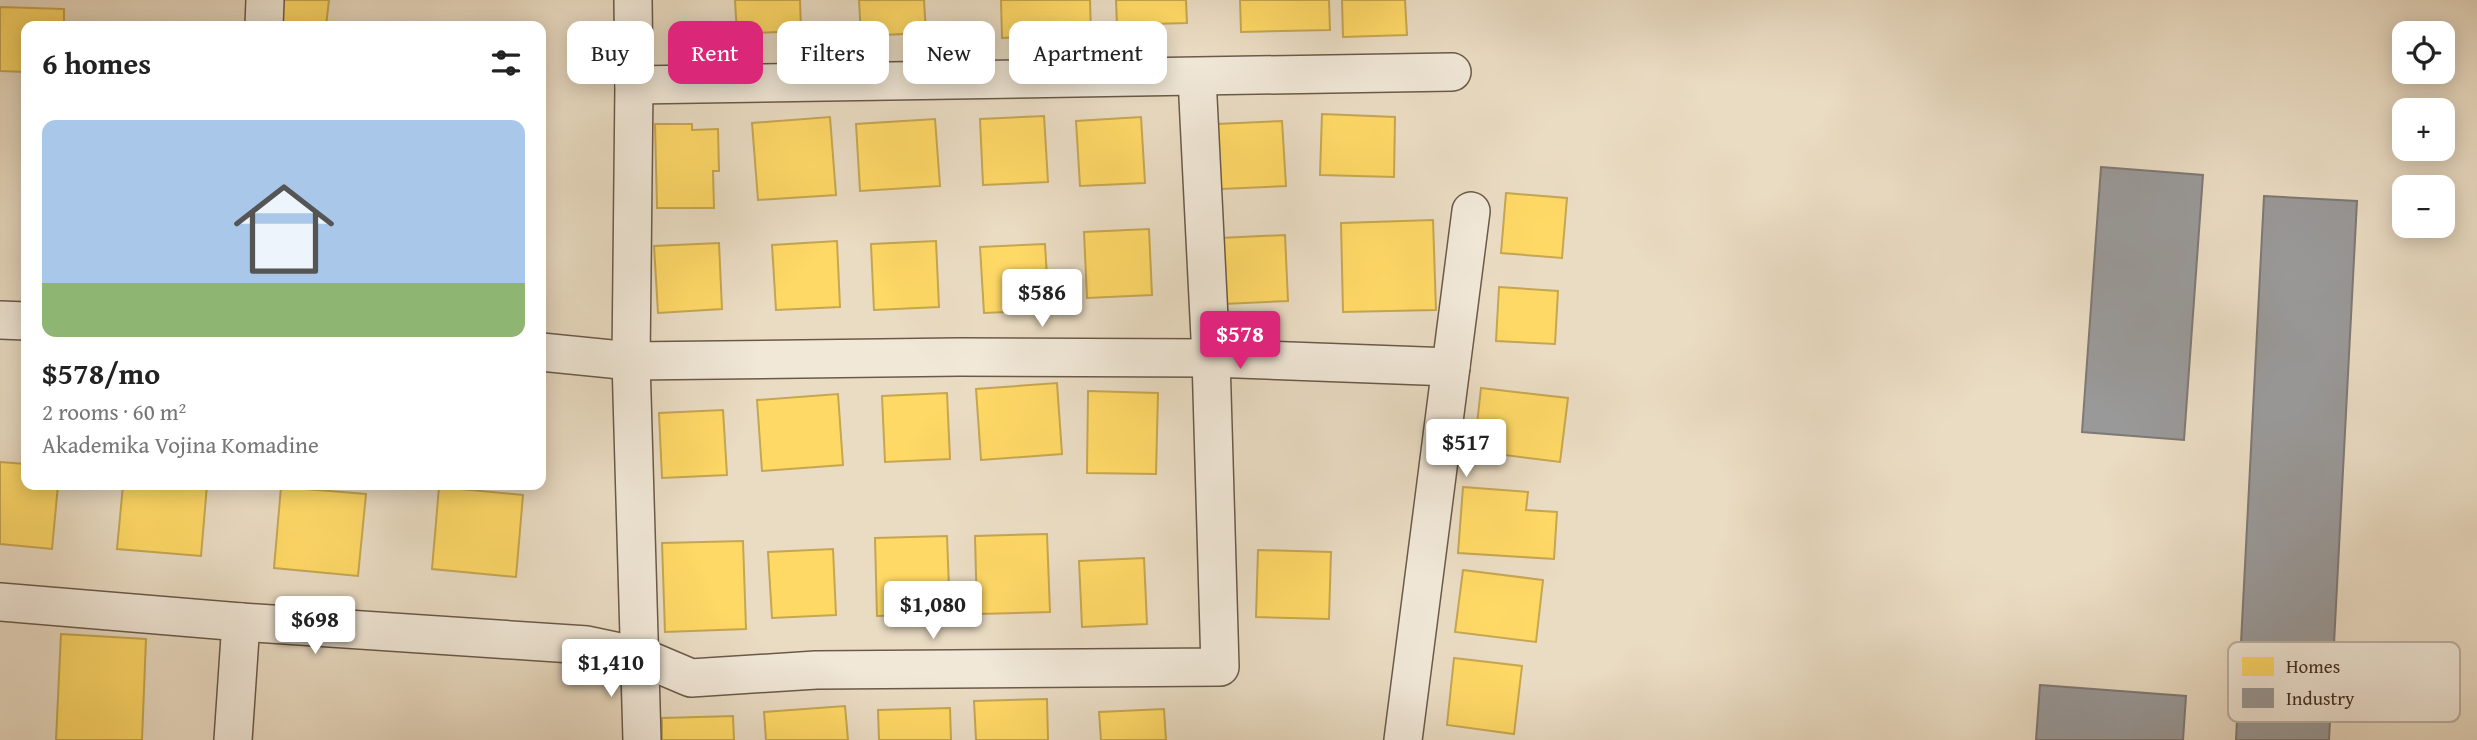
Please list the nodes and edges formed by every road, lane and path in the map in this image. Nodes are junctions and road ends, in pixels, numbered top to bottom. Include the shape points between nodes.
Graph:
1 (265, 0) edge
2 (633, 0) edge
3 (264, 21) edge
4 (1452, 72) dead end
5 (1197, 78) junction
6 (634, 85) junction
7 (1471, 211) dead end
8 (0, 320) edge
9 (21, 321) edge
10 (546, 352) edge
11 (1211, 358) junction
12 (632, 361) junction
13 (1451, 367) junction
14 (0, 602) edge
15 (241, 622) junction
16 (639, 656) junction
17 (233, 740) edge
18 (642, 740) edge
19 (1403, 740) edge

1 - 3 street
2 - 6 street
4 - 5 street
5 - 6 street
5 - 11 street
6 - 12 street
7 - 13 street
8 - 9 street
10 - 12 street
11 - 12 street
11 - 13 street
11 - 16 street via 1220,667 816,670 691,678
12 - 16 street
13 - 19 street
14 - 15 street
15 - 16 street via 587,645
15 - 17 street
16 - 18 street

